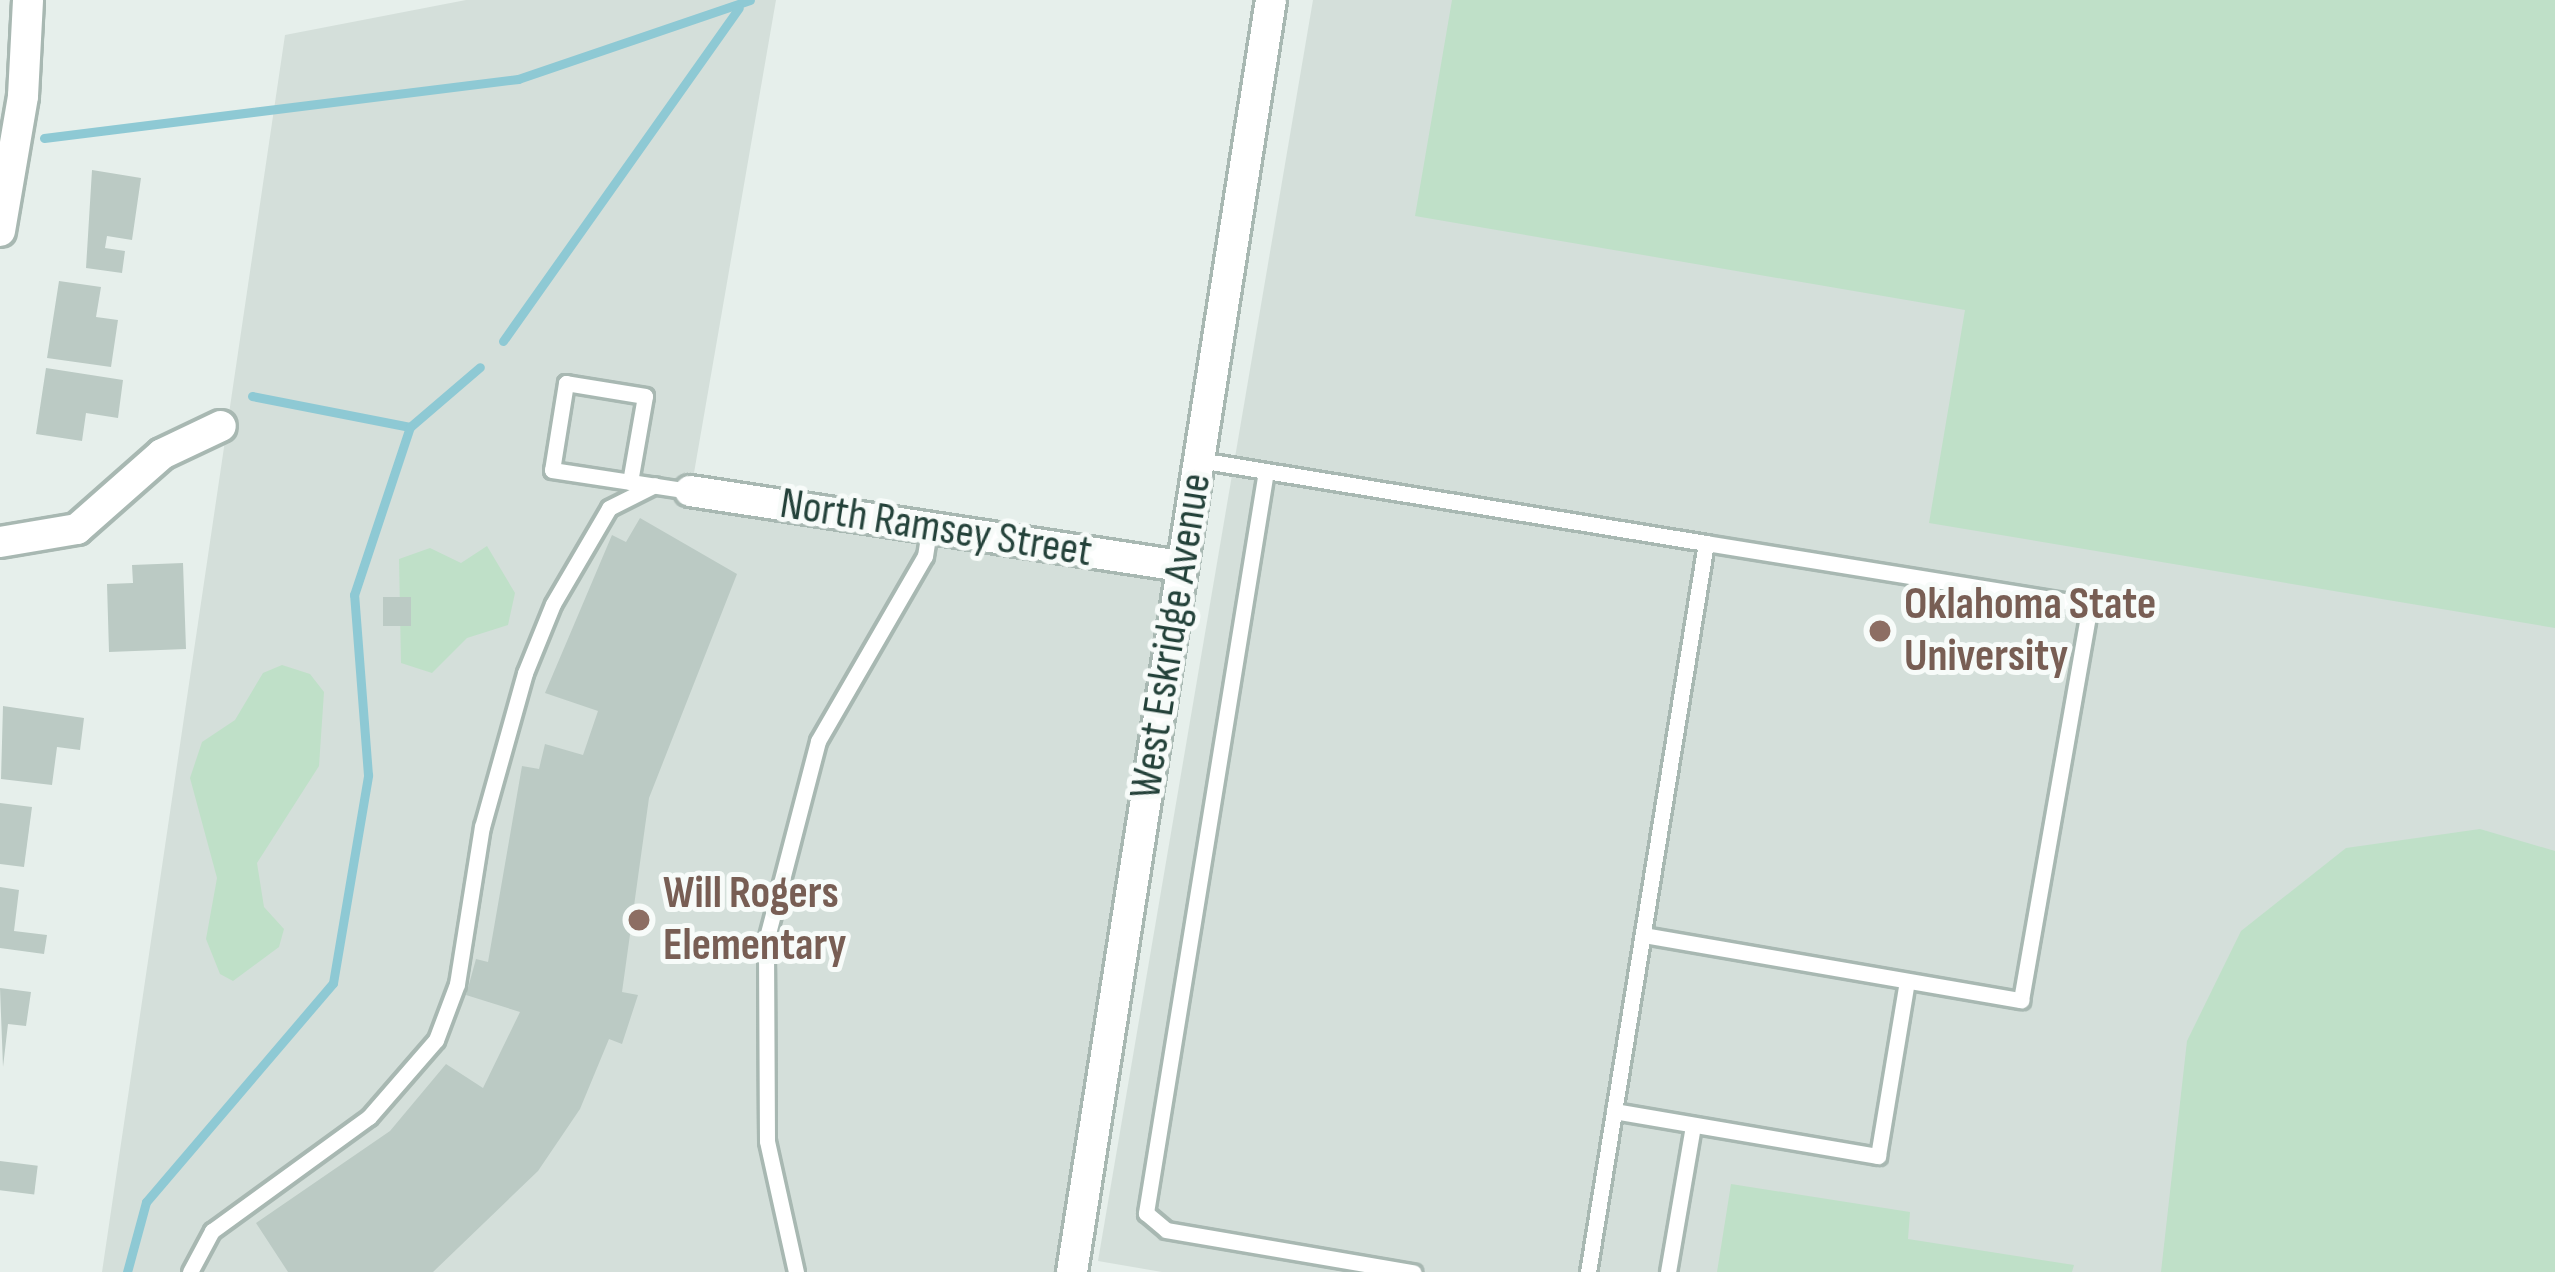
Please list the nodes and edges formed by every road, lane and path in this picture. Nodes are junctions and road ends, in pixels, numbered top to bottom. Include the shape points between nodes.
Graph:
1 (28, 0) edge
2 (1270, 0) edge
3 (0, 231) edge
4 (221, 425) dead end
5 (1198, 460) junction
6 (1266, 471) junction
7 (631, 482) junction
8 (655, 485) junction
9 (690, 490) joint
10 (930, 526) junction
11 (0, 542) edge
12 (1706, 543) junction
13 (1181, 566) junction
14 (2090, 605) junction
15 (2118, 610) dead end
16 (1643, 935) junction
17 (1907, 981) junction
18 (1614, 1111) junction
19 (1693, 1124) junction
20 (190, 1272) edge
21 (796, 1272) edge
22 (1072, 1272) edge
23 (1413, 1272) edge
24 (1588, 1272) edge
25 (1668, 1272) edge

1 - 3 street via 23,96
2 - 5 street, West Eskridge Avenue
4 - 11 street via 162,454 77,529
5 - 6 lane
5 - 13 street, West Eskridge Avenue
6 - 12 lane
6 - 23 lane via 1146,1213 1166,1230
7 - 7 lane via 552,470 566,383 645,395
7 - 8 lane
8 - 9 lane
8 - 20 lane via 609,508 553,604 525,673 482,827 457,984 436,1040 369,1118 212,1231
9 - 10 street, North Ramsey Street
10 - 13 street, North Ramsey Street
10 - 21 lane via 926,556 818,741 766,941 767,1141
12 - 14 lane
12 - 16 lane
13 - 22 street, West Eskridge Avenue
14 - 15 lane
14 - 17 lane via 2021,1000
16 - 17 lane
16 - 18 lane
17 - 19 lane via 1878,1156
18 - 19 lane
18 - 24 lane
19 - 25 lane

